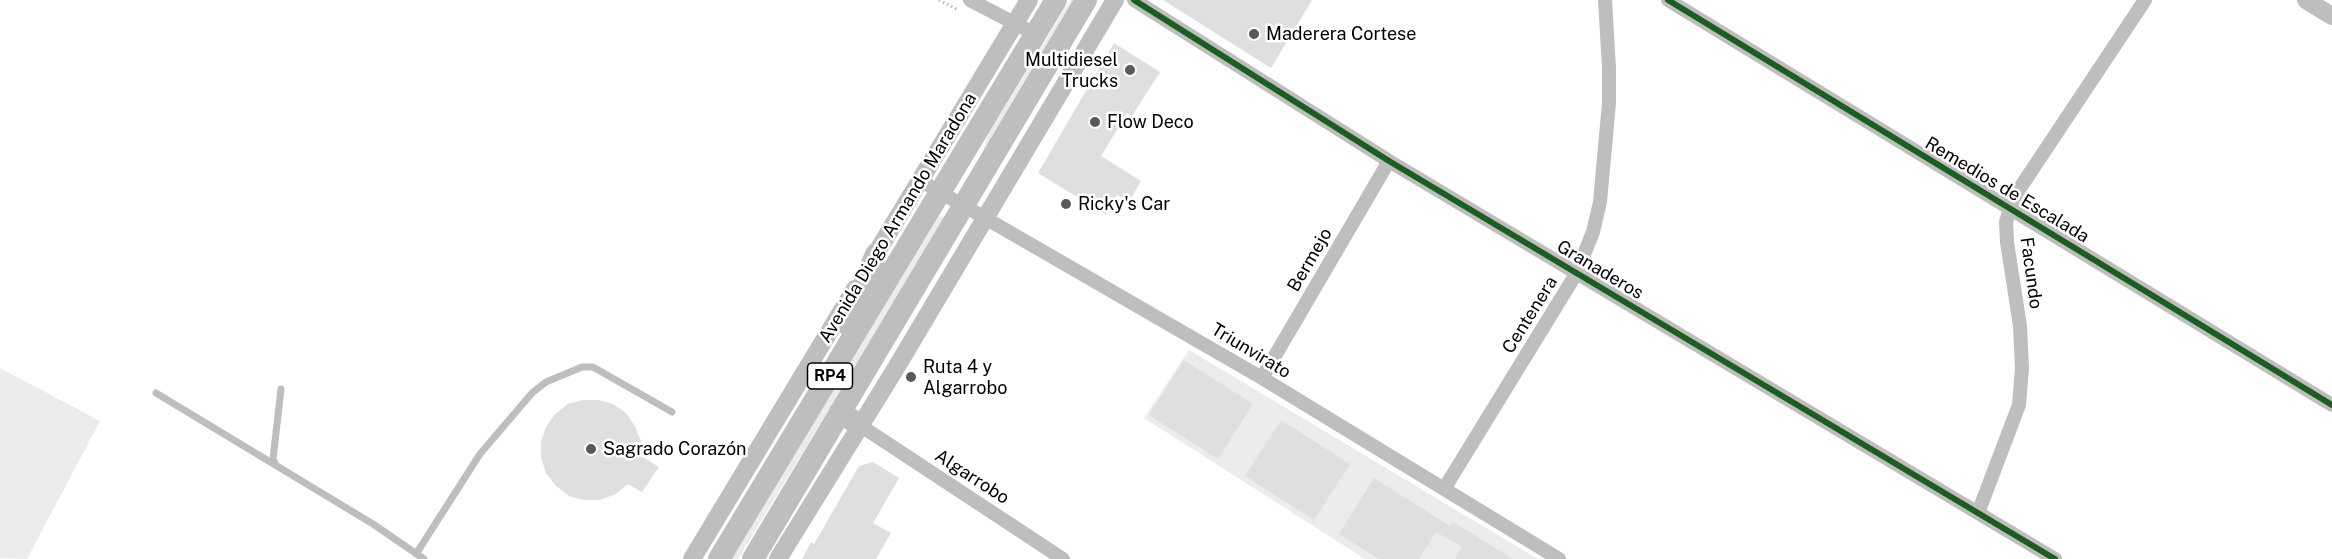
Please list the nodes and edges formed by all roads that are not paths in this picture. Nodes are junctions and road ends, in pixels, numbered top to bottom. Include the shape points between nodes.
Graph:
1 (970, 0) edge
2 (1029, 0) edge
3 (1056, 0) edge
4 (1115, 0) edge
5 (1134, 0) edge
6 (1605, 0) edge
7 (1668, 0) edge
8 (2145, 0) edge
9 (2306, 0) edge
10 (1082, 6) edge
11 (2332, 16) edge
12 (1025, 29) junction
13 (1389, 161) junction
14 (931, 186) junction
15 (964, 205) junction
16 (2010, 209) junction
17 (984, 217) junction
18 (876, 254) junction
19 (1576, 274) junction
20 (1262, 378) junction
21 (825, 385) junction
22 (281, 389) dead end
23 (156, 393) dead end
24 (2332, 405) edge
25 (672, 412) dead end
26 (840, 412) junction
27 (861, 426) junction
28 (277, 465) junction
29 (1444, 489) junction
30 (1978, 513) junction
31 (416, 554) junction
32 (424, 559) edge
33 (692, 559) edge
34 (719, 559) edge
35 (753, 559) edge
36 (778, 559) edge
37 (1063, 559) edge
38 (1558, 559) edge
39 (2055, 559) edge

1 - 12 street
2 - 12 street, Avenida Diego Armando Maradona
3 - 10 main road
3 - 12 main road, Avenida Diego Armando Maradona / RP4
4 - 17 street
5 - 13 street, Granaderos
6 - 19 street, Centenera via 1609,103 1600,202
7 - 16 street, Remedios de Escalada
8 - 16 street, Facundo via 2018,191
9 - 11 street
10 - 15 main road, RP4
12 - 14 main road, Avenida Diego Armando Maradona / RP4
13 - 19 street, Granaderos
13 - 20 street, Bermejo
14 - 15 street, Triunvirato
14 - 18 street, Avenida Diego Armando Maradona
14 - 21 main road, Avenida Diego Armando Maradona / RP4
15 - 17 street, Triunvirato
15 - 26 main road, RP4
16 - 24 street, Remedios de Escalada
16 - 30 street, Facundo via 2007,242 2022,368 2019,405
17 - 20 street, Triunvirato
17 - 27 street
18 - 21 main road
18 - 33 street, Avenida Diego Armando Maradona
19 - 29 street, Centenera
19 - 30 street, Granaderos
20 - 29 street, Triunvirato
21 - 34 main road, Avenida Diego Armando Maradona / RP4
22 - 28 lane via 273,459
23 - 28 lane
25 - 31 lane via 593,367 582,367 546,382 480,454
26 - 27 main road
26 - 35 main road, RP4
27 - 36 street
27 - 37 street, Algarrobo
28 - 31 lane
29 - 38 street, Triunvirato
30 - 39 street, Granaderos
31 - 32 lane

